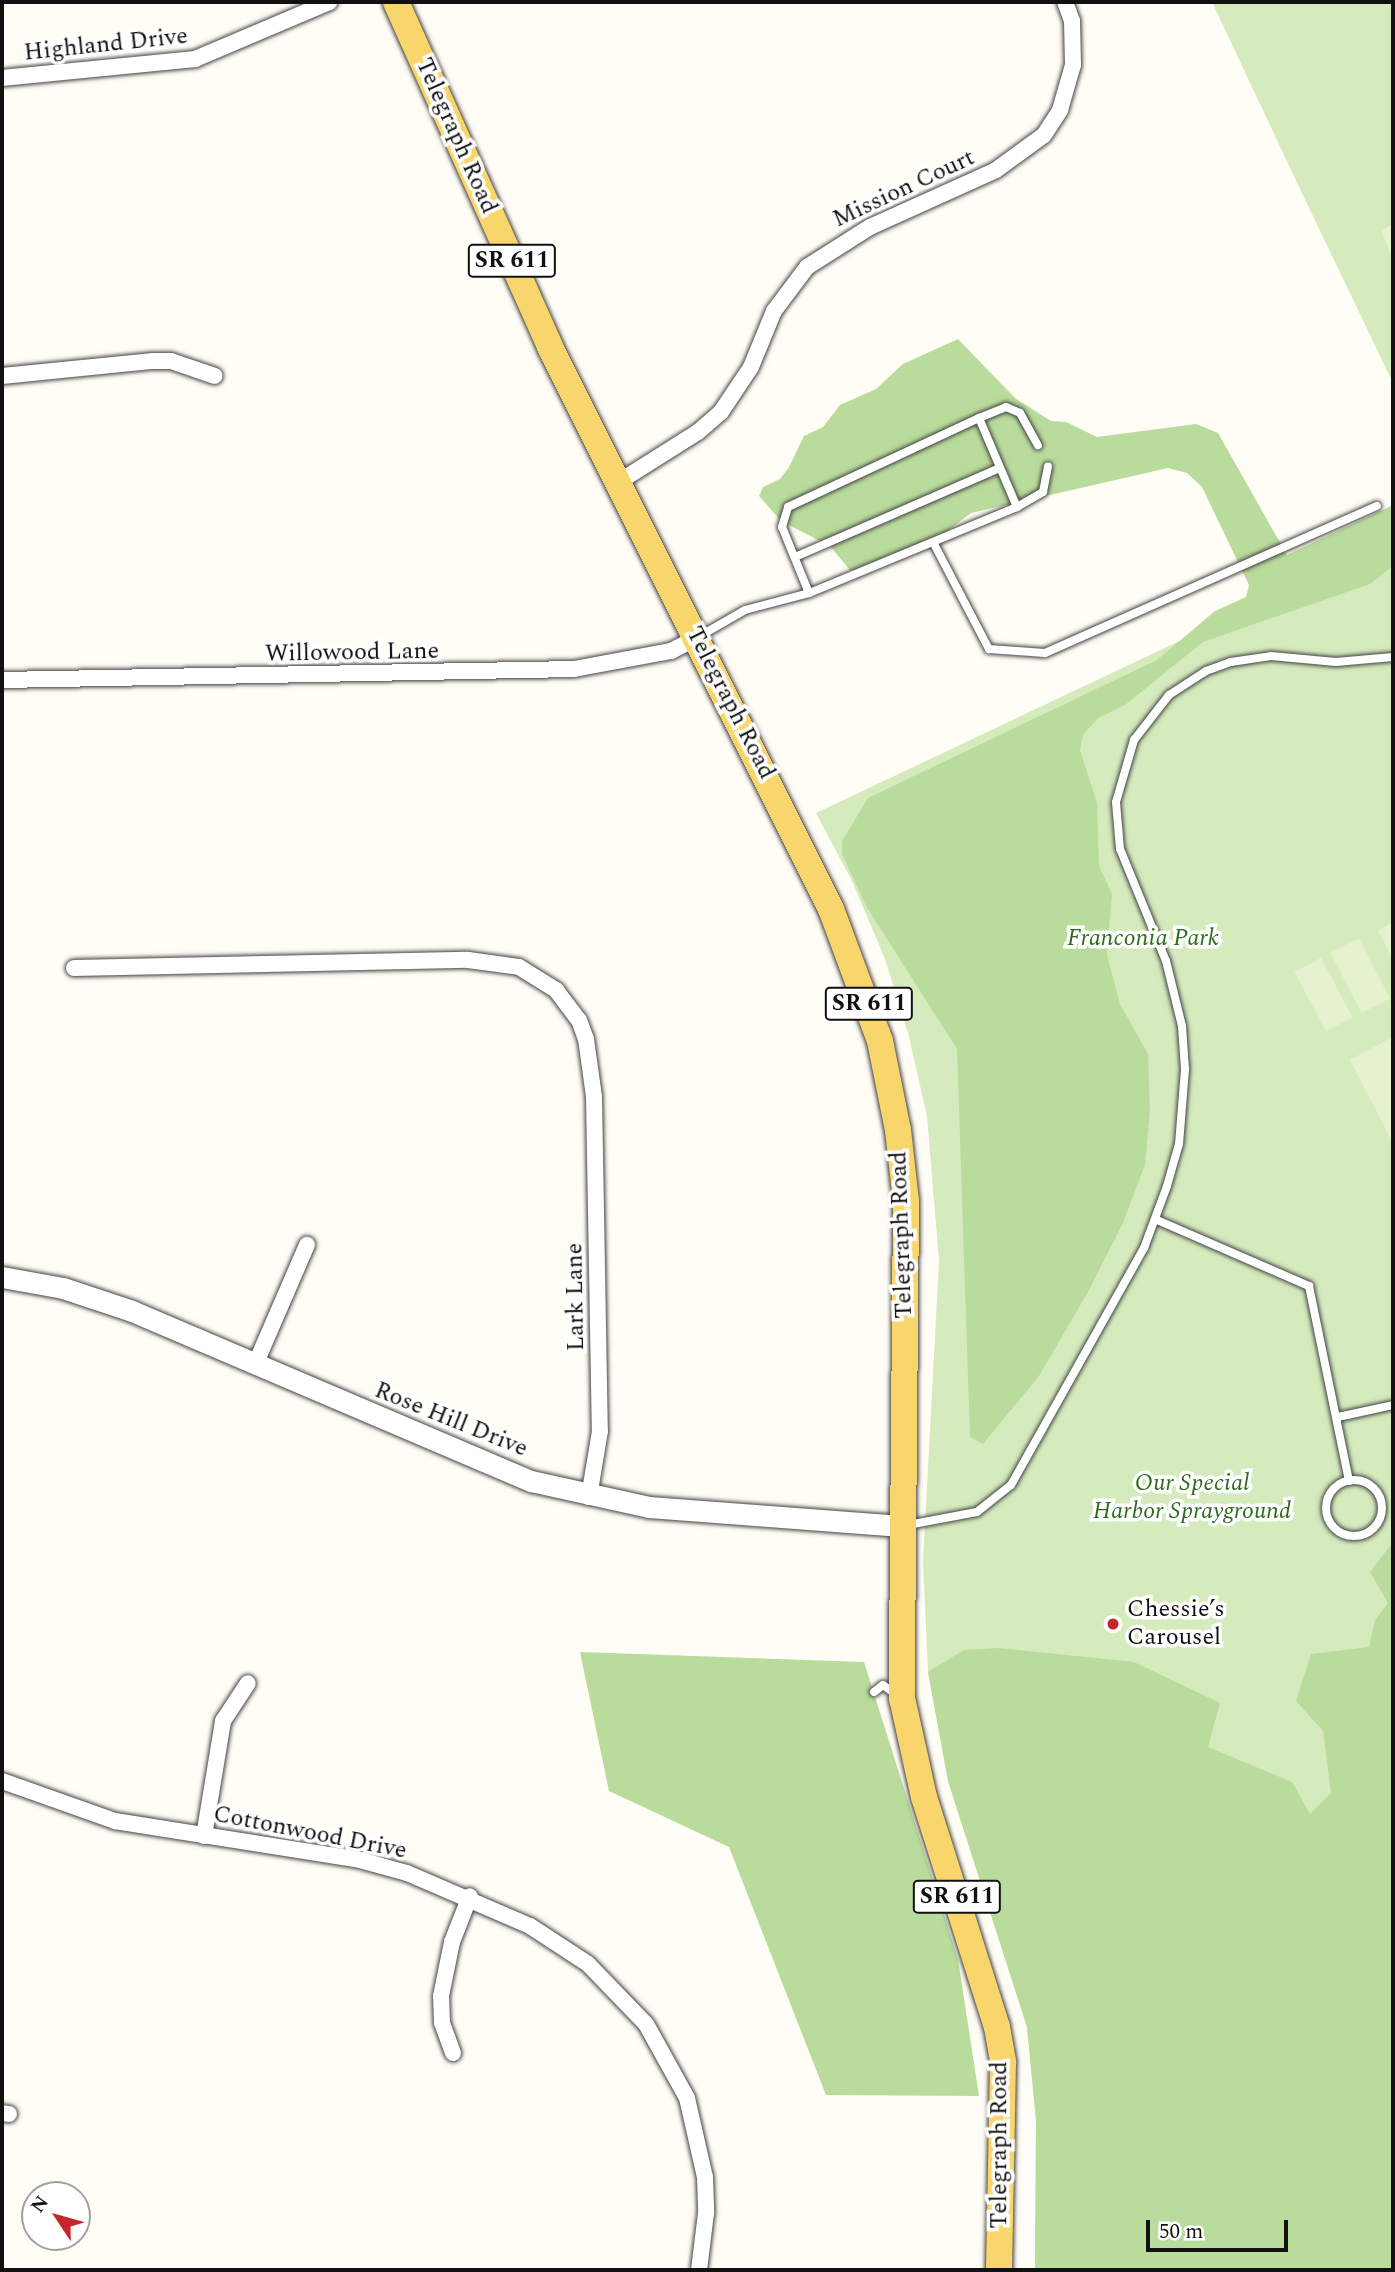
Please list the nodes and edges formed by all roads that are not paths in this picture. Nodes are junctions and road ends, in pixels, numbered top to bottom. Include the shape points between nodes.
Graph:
1 (329, 2) edge
2 (396, 2) edge
3 (1065, 2) edge
4 (2, 79) edge
5 (2, 376) edge
6 (215, 376) dead end
7 (979, 418) junction
8 (1038, 446) dead end
9 (1048, 466) dead end
10 (1000, 468) junction
11 (617, 483) junction
12 (1377, 506) dead end
13 (1017, 507) junction
14 (933, 542) junction
15 (795, 557) junction
16 (809, 593) junction
17 (697, 638) junction
18 (1393, 657) edge
19 (2, 680) edge
20 (74, 968) dead end
21 (1157, 1220) junction
22 (307, 1245) dead end
23 (2, 1277) edge
24 (256, 1365) junction
25 (1393, 1405) edge
26 (1338, 1417) junction
27 (1349, 1480) junction
28 (589, 1497) junction
29 (901, 1526) junction
30 (248, 1683) dead end
31 (874, 1692) dead end
32 (902, 1698) junction
33 (2, 1781) edge
34 (204, 1836) junction
35 (470, 1896) junction
36 (453, 2053) dead end
37 (699, 2270) edge
38 (999, 2270) edge

1 - 4 street, Highland Drive via 224,49 183,62
2 - 11 main road, Telegraph Road / SR 611 via 550,347
3 - 11 street, Mission Court via 1072,21 1073,65 1060,110 1044,135 996,170 870,227 807,267 774,310 751,367 721,412 678,446
5 - 6 street via 162,361
7 - 8 lane via 1006,407 1020,413
7 - 10 lane
7 - 15 lane via 788,507 782,527
9 - 13 lane via 1044,492
10 - 13 lane
10 - 15 lane
11 - 17 main road, Telegraph Road / SR 611
12 - 14 lane via 1045,653 989,649
13 - 14 lane
14 - 16 lane
15 - 16 lane
16 - 17 lane via 745,610
17 - 19 street, Willowood Lane via 671,651 574,669
17 - 29 main road, Telegraph Road / SR 611 via 831,909 880,1041 906,1201
18 - 21 lane via 1336,662 1271,656 1231,662 1206,671 1170,695 1149,718 1129,752 1116,802 1120,849 1166,961 1182,1026 1185,1069 1179,1144
20 - 28 street, Lark Lane via 500,962 538,977 569,1004 586,1039 594,1097 600,1431
21 - 26 lane via 1309,1286
21 - 29 lane via 1011,1485 977,1512
22 - 24 street
23 - 24 street, Rose Hill Drive via 99,1299
24 - 28 street, Rose Hill Drive via 492,1467
25 - 26 lane
26 - 27 lane
27 - 27 lane via 1331,1492 1326,1511 1335,1529 1364,1535 1379,1521 1381,1500 1369,1484
28 - 29 street, Rose Hill Drive via 693,1512
29 - 32 main road, Telegraph Road / SR 611
30 - 34 street via 223,1721
31 - 32 lane via 883,1685
32 - 38 main road, Telegraph Road / SR 611 via 924,1797 997,2027 1003,2063
33 - 34 street, Cottonwood Drive via 115,1821
34 - 35 street, Cottonwood Drive via 360,1860
35 - 36 street via 452,1942 441,1996 442,2023
35 - 37 street, Cottonwood Drive via 530,1926 588,1964 618,1990 669,2060 694,2123 705,2177

